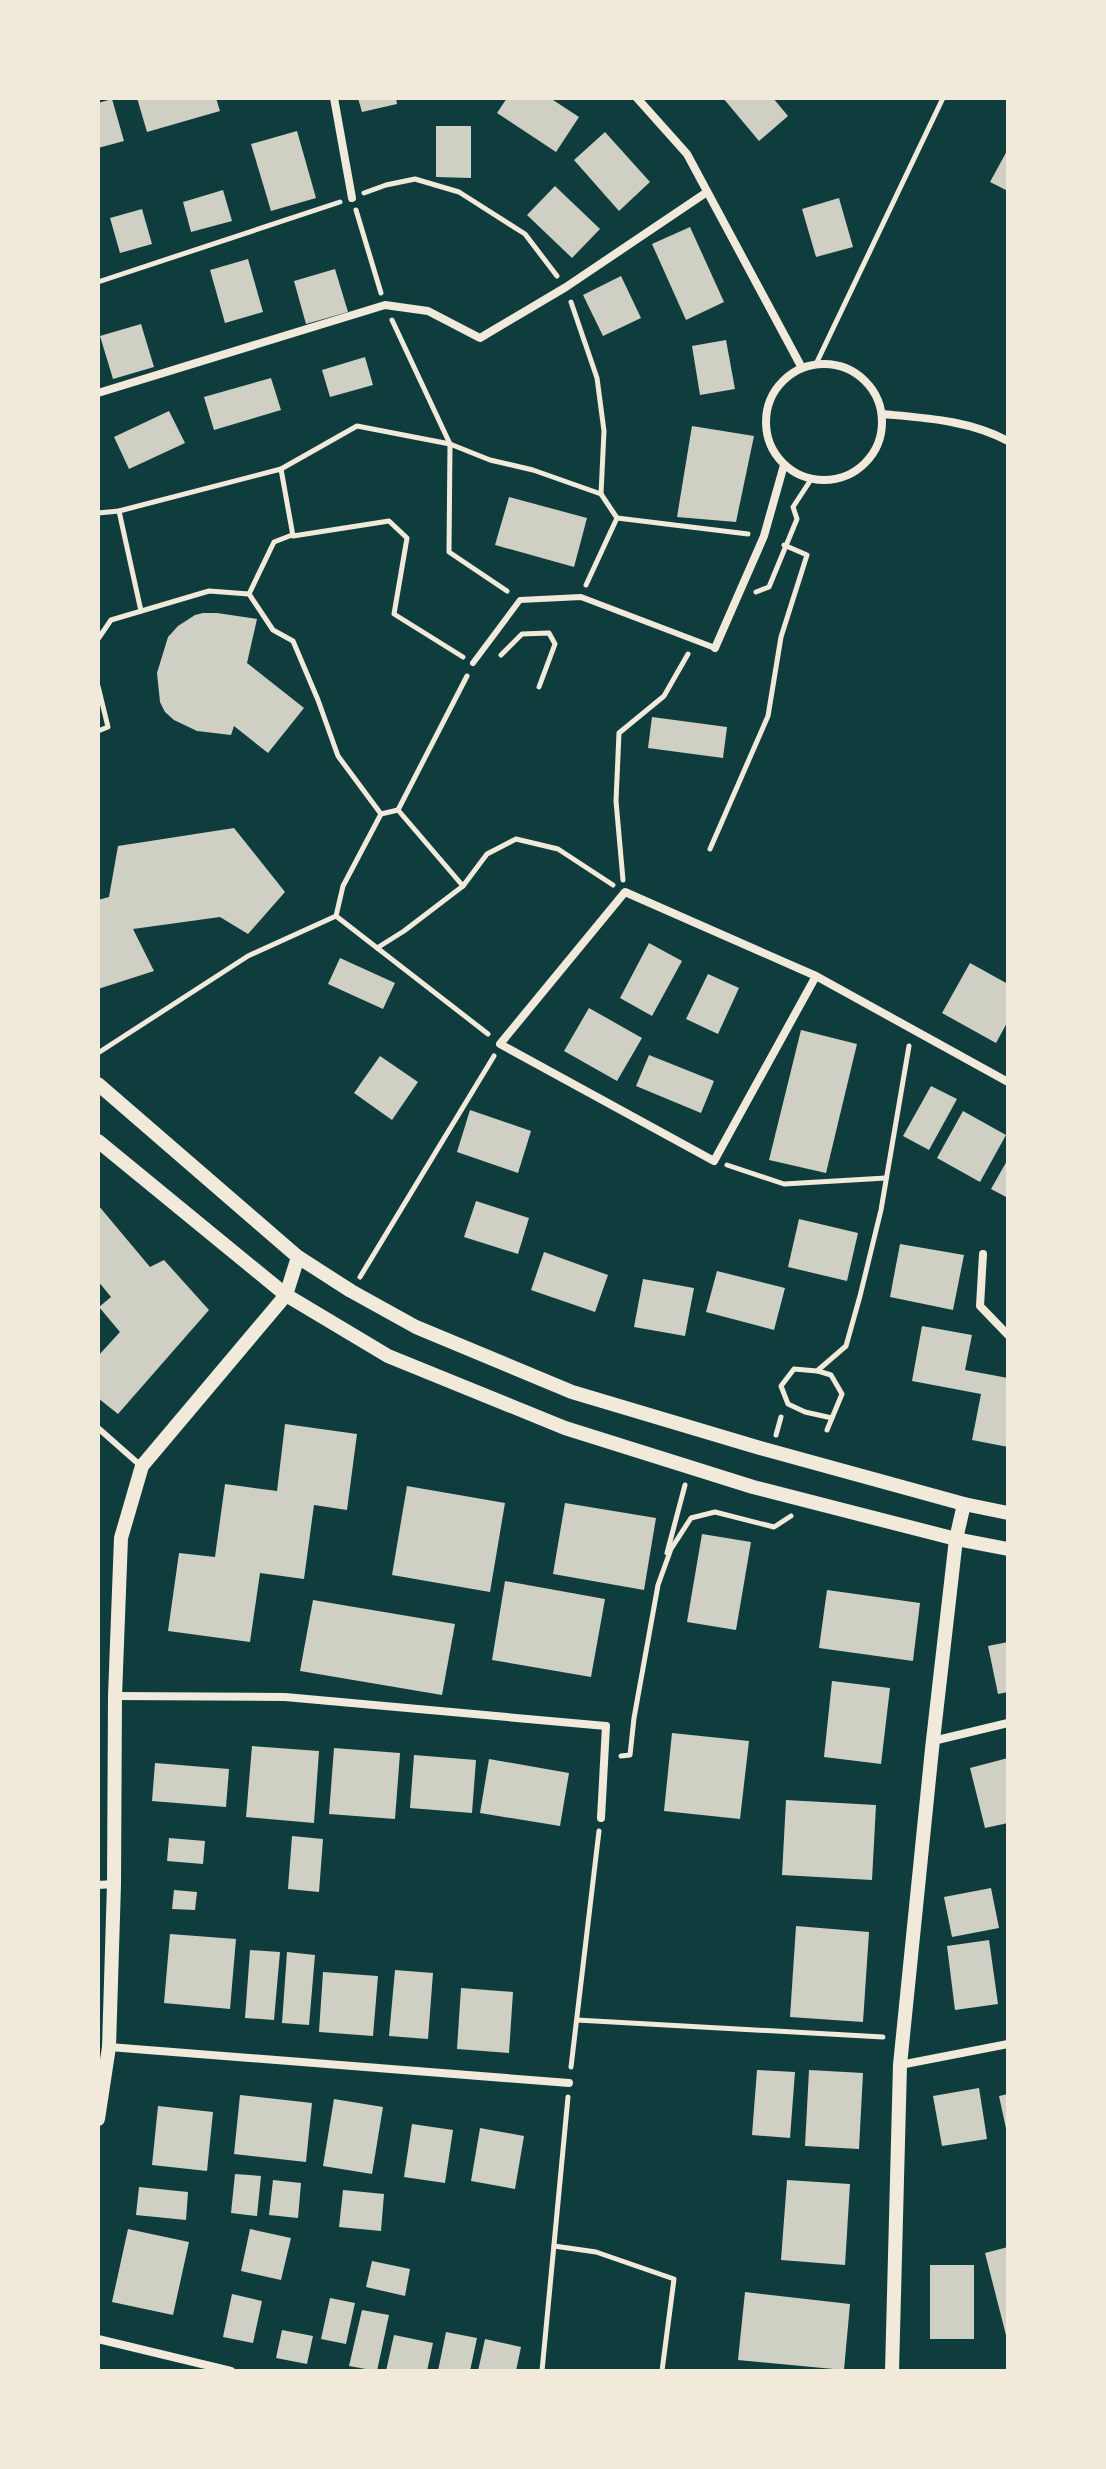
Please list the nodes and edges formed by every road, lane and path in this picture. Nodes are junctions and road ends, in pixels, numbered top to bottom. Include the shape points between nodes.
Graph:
1 (334, 98) edge
2 (637, 98) edge
3 (943, 98) edge
4 (707, 192) junction
5 (352, 198) junction
6 (98, 282) edge
7 (566, 287) junction
8 (385, 305) junction
9 (815, 365) junction
10 (802, 368) junction
11 (98, 393) edge
12 (882, 414) junction
13 (1008, 441) edge
14 (450, 444) junction
15 (784, 465) junction
16 (281, 469) junction
17 (812, 478) junction
18 (601, 494) junction
19 (119, 511) junction
20 (98, 513) edge
21 (617, 518) dead end
22 (292, 535) junction
23 (249, 594) junction
24 (520, 600) junction
25 (751, 605) dead end
26 (141, 611) junction
27 (98, 639) edge
28 (490, 639) junction
29 (715, 648) joint
30 (701, 658) dead end
31 (473, 663) junction
32 (98, 686) edge
33 (539, 687) dead end
34 (98, 731) edge
35 (398, 810) junction
36 (381, 814) junction
37 (463, 886) junction
38 (625, 892) junction
39 (336, 916) junction
40 (377, 948) junction
41 (816, 976) junction
42 (912, 1030) junction
43 (500, 1044) junction
44 (98, 1053) edge
45 (1008, 1082) edge
46 (98, 1084) edge
47 (98, 1141) edge
48 (714, 1161) junction
49 (886, 1178) junction
50 (983, 1254) dead end
51 (298, 1257) junction
52 (351, 1291) junction
53 (286, 1295) junction
54 (1008, 1335) edge
55 (817, 1371) junction
56 (781, 1417) dead end
57 (832, 1418) junction
58 (98, 1428) edge
59 (827, 1430) dead end
60 (776, 1436) dead end
61 (142, 1466) junction
62 (690, 1467) junction
63 (964, 1504) junction
64 (1008, 1513) edge
65 (755, 1521) dead end
66 (956, 1539) junction
67 (1008, 1549) edge
68 (658, 1585) junction
69 (115, 1696) junction
70 (1008, 1723) edge
71 (933, 1741) junction
72 (604, 1758) junction
73 (601, 1818) joint
74 (114, 1884) junction
75 (98, 1885) edge
76 (577, 2020) junction
77 (903, 2038) junction
78 (1008, 2044) edge
79 (109, 2047) junction
80 (900, 2065) junction
81 (569, 2083) junction
82 (98, 2119) edge
83 (554, 2246) junction
84 (98, 2339) edge
85 (231, 2371) edge
86 (542, 2371) edge
87 (662, 2371) edge
88 (892, 2371) edge

1 - 5 street
2 - 4 street via 687,154
3 - 9 path
4 - 7 street
4 - 10 street
5 - 6 path
5 - 7 path via 415,179 459,192 525,234
5 - 8 path
7 - 8 street via 480,338 428,311
7 - 18 path via 597,378 604,431
8 - 11 street
8 - 14 path
9 - 10 street
9 - 12 street via 836,365 855,373 875,395
10 - 15 street via 785,378 766,411 771,447
12 - 13 street via 947,420
12 - 17 street via 872,455 855,471 836,479
14 - 16 path via 357,426
14 - 18 path
14 - 24 path via 449,552
15 - 17 street
15 - 29 street via 764,536
16 - 19 path
16 - 22 path
17 - 25 path via 793,507 797,519 769,587 756,592
18 - 21 path
19 - 20 path
19 - 26 path
22 - 23 path via 274,542
22 - 31 path via 389,521 407,538 394,614
23 - 26 path via 209,591
23 - 36 path via 273,630 293,641 338,756
24 - 28 lane
24 - 29 lane via 581,597
26 - 27 path via 111,620
28 - 31 lane
28 - 33 path via 500,656 522,634 549,633 555,644
30 - 38 path via 688,653 664,696 619,733 616,801
31 - 35 path
32 - 34 path via 108,727
35 - 36 path
35 - 37 path
36 - 39 path via 343,886
37 - 38 path via 487,854 516,839 558,849
37 - 40 path
38 - 41 street
38 - 43 street
39 - 40 path
39 - 44 path via 248,956
40 - 43 path
41 - 42 street
41 - 48 street
42 - 45 street
42 - 49 path
43 - 48 street
43 - 52 path
46 - 51 street
47 - 53 street
48 - 49 path via 784,1184
49 - 55 path via 846,1346
50 - 54 street via 980,1306
51 - 52 street
51 - 53 street
52 - 63 street via 416,1327 572,1392
53 - 61 street
53 - 62 street via 388,1356 565,1428
55 - 57 path via 831,1375 842,1394
55 - 57 path via 794,1369 781,1386 788,1404
56 - 60 path
57 - 59 path
58 - 61 lane
61 - 69 street via 121,1538
62 - 66 street
62 - 68 path
63 - 64 street
63 - 66 street
65 - 68 path via 715,1512 691,1518 671,1549
66 - 67 street
66 - 71 street
68 - 72 path via 630,1755
69 - 72 street via 285,1697 606,1726
69 - 74 street
70 - 71 street
71 - 77 street
72 - 73 street
73 - 76 path
74 - 75 street
74 - 79 street
76 - 77 path
76 - 81 path
77 - 80 street
78 - 80 street
79 - 81 street
79 - 82 street
80 - 88 street
81 - 83 path
83 - 86 path
83 - 87 path via 596,2252 674,2279
84 - 85 street

